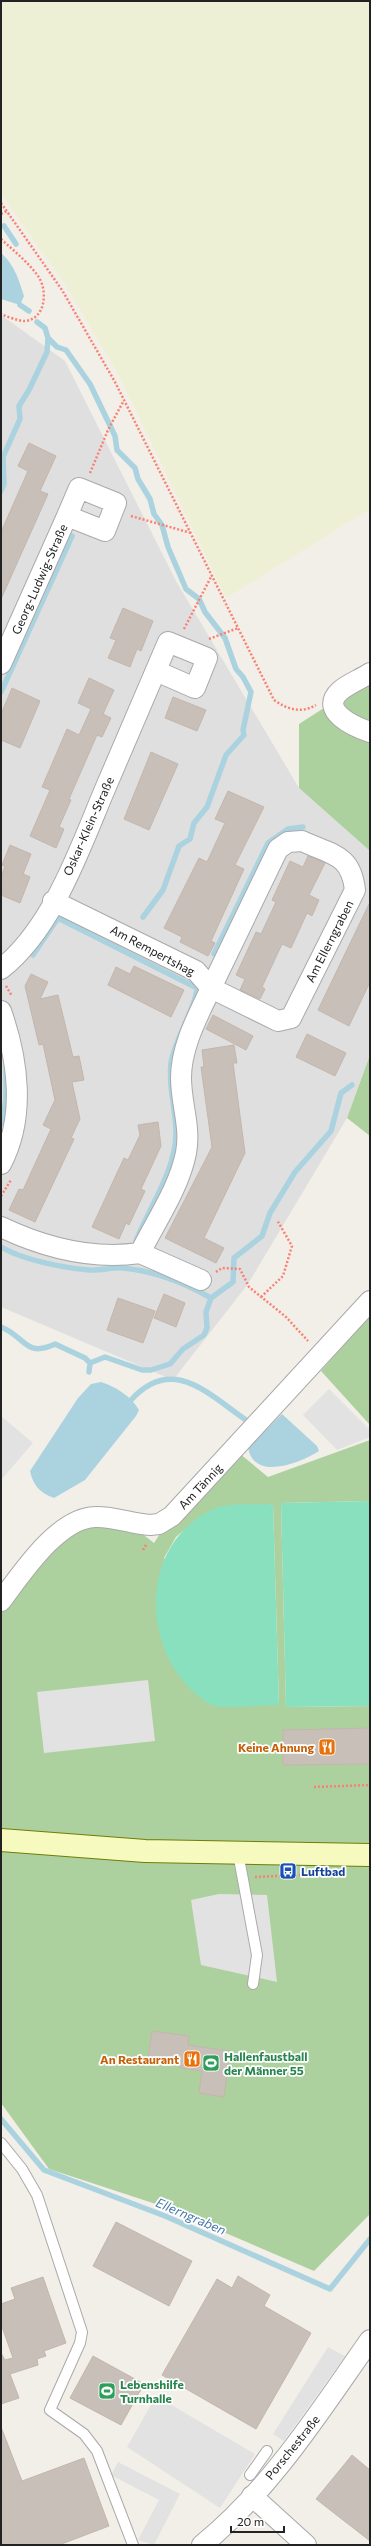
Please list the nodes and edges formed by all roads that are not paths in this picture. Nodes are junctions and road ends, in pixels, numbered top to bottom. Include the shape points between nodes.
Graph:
1 (67, 516) junction
2 (1, 664) edge
3 (156, 671) junction
4 (370, 673) edge
5 (370, 732) edge
6 (54, 901) junction
7 (1, 969) edge
8 (211, 988) junction
9 (1, 1011) edge
10 (1, 1164) edge
11 (1, 1227) edge
12 (140, 1253) junction
13 (201, 1280) road end
14 (370, 1301) edge
15 (1, 1601) edge
16 (1, 1840) edge
17 (238, 1853) junction
18 (370, 1855) edge
19 (253, 1984) dead end
20 (1, 2143) edge
21 (370, 2340) edge
22 (267, 2451) dead end
23 (250, 2475) dead end
24 (252, 2496) junction
25 (133, 2545) edge
26 (202, 2545) edge
27 (306, 2545) edge

1 - 1 street, Georg-Ludwig-Straße via 105,531 116,503 79,488
1 - 2 street, Georg-Ludwig-Straße
3 - 3 street, Oskar-Klein-Straße via 195,688 207,658 168,642
3 - 6 street, Oskar-Klein-Straße via 75,859
4 - 5 street via 340,691 335,698 334,709 339,717
6 - 7 street, Oskar-Klein-Straße via 26,944
6 - 8 street, Am Rempertshag via 196,972
8 - 8 street, Am Ellerngraben via 278,849 288,842 302,841 347,861 353,874 355,890 290,1018 278,1020
8 - 12 street via 192,1030 182,1064 181,1078 188,1133 186,1153 180,1171
9 - 10 street via 11,1038 17,1084 14,1125
11 - 12 street via 26,1239 70,1251 116,1256
12 - 13 street
14 - 15 street, Am Tännig via 172,1516 159,1524 150,1525 97,1517 79,1520 56,1536
16 - 17 main road via 145,1851
17 - 18 main road
17 - 19 lane via 257,1955
20 - 25 lane via 22,2169 37,2194 82,2332 80,2343 50,2410 84,2434 97,2451
21 - 24 street, Porschestraße via 330,2399
22 - 23 lane
24 - 26 street, Porschestraße
24 - 27 street

